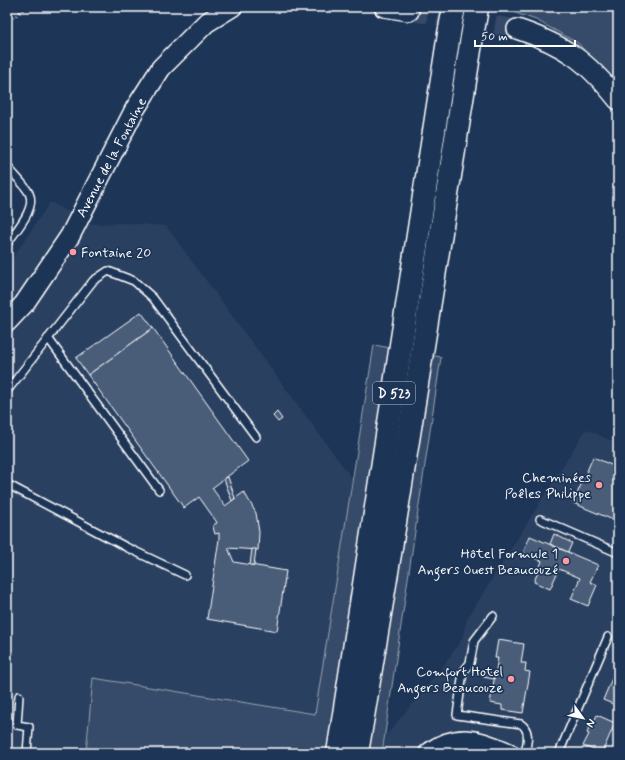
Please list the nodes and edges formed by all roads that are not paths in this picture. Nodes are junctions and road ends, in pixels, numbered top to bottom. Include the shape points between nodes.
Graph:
1 (384, 7) edge
2 (454, 7) edge
3 (477, 7) edge
4 (221, 9) edge
5 (409, 11) dead end
6 (517, 29) tunnel mouth
7 (618, 100) edge
8 (7, 166) edge
9 (7, 244) edge
10 (7, 322) edge
11 (48, 338) junction
12 (7, 391) edge
13 (256, 437) dead end
14 (7, 484) edge
15 (159, 490) dead end
16 (540, 519) dead end
17 (618, 553) edge
18 (185, 575) dead end
19 (493, 616) dead end
20 (608, 637) dead end
21 (19, 696) dead end
22 (27, 753) edge
23 (338, 753) edge
24 (357, 753) edge
25 (429, 753) edge
26 (509, 753) edge
27 (525, 753) edge
28 (559, 753) edge

1 - 5 street
2 - 23 highway, D 523, bridge
3 - 24 highway, D 523, bridge
4 - 10 street, Avenue de la Fontaine via 161,68 135,109 70,236 24,304
6 - 7 street via 562,47 584,63
8 - 9 lane via 31,200 29,210
11 - 12 lane
11 - 13 lane via 93,281 108,272 134,281 153,298
11 - 15 lane
14 - 18 lane
16 - 17 lane
19 - 27 lane via 474,641 470,663 463,672 457,715 521,724 528,734
20 - 28 lane
21 - 22 lane via 17,726 29,727
25 - 26 street via 444,744 462,740 480,742

